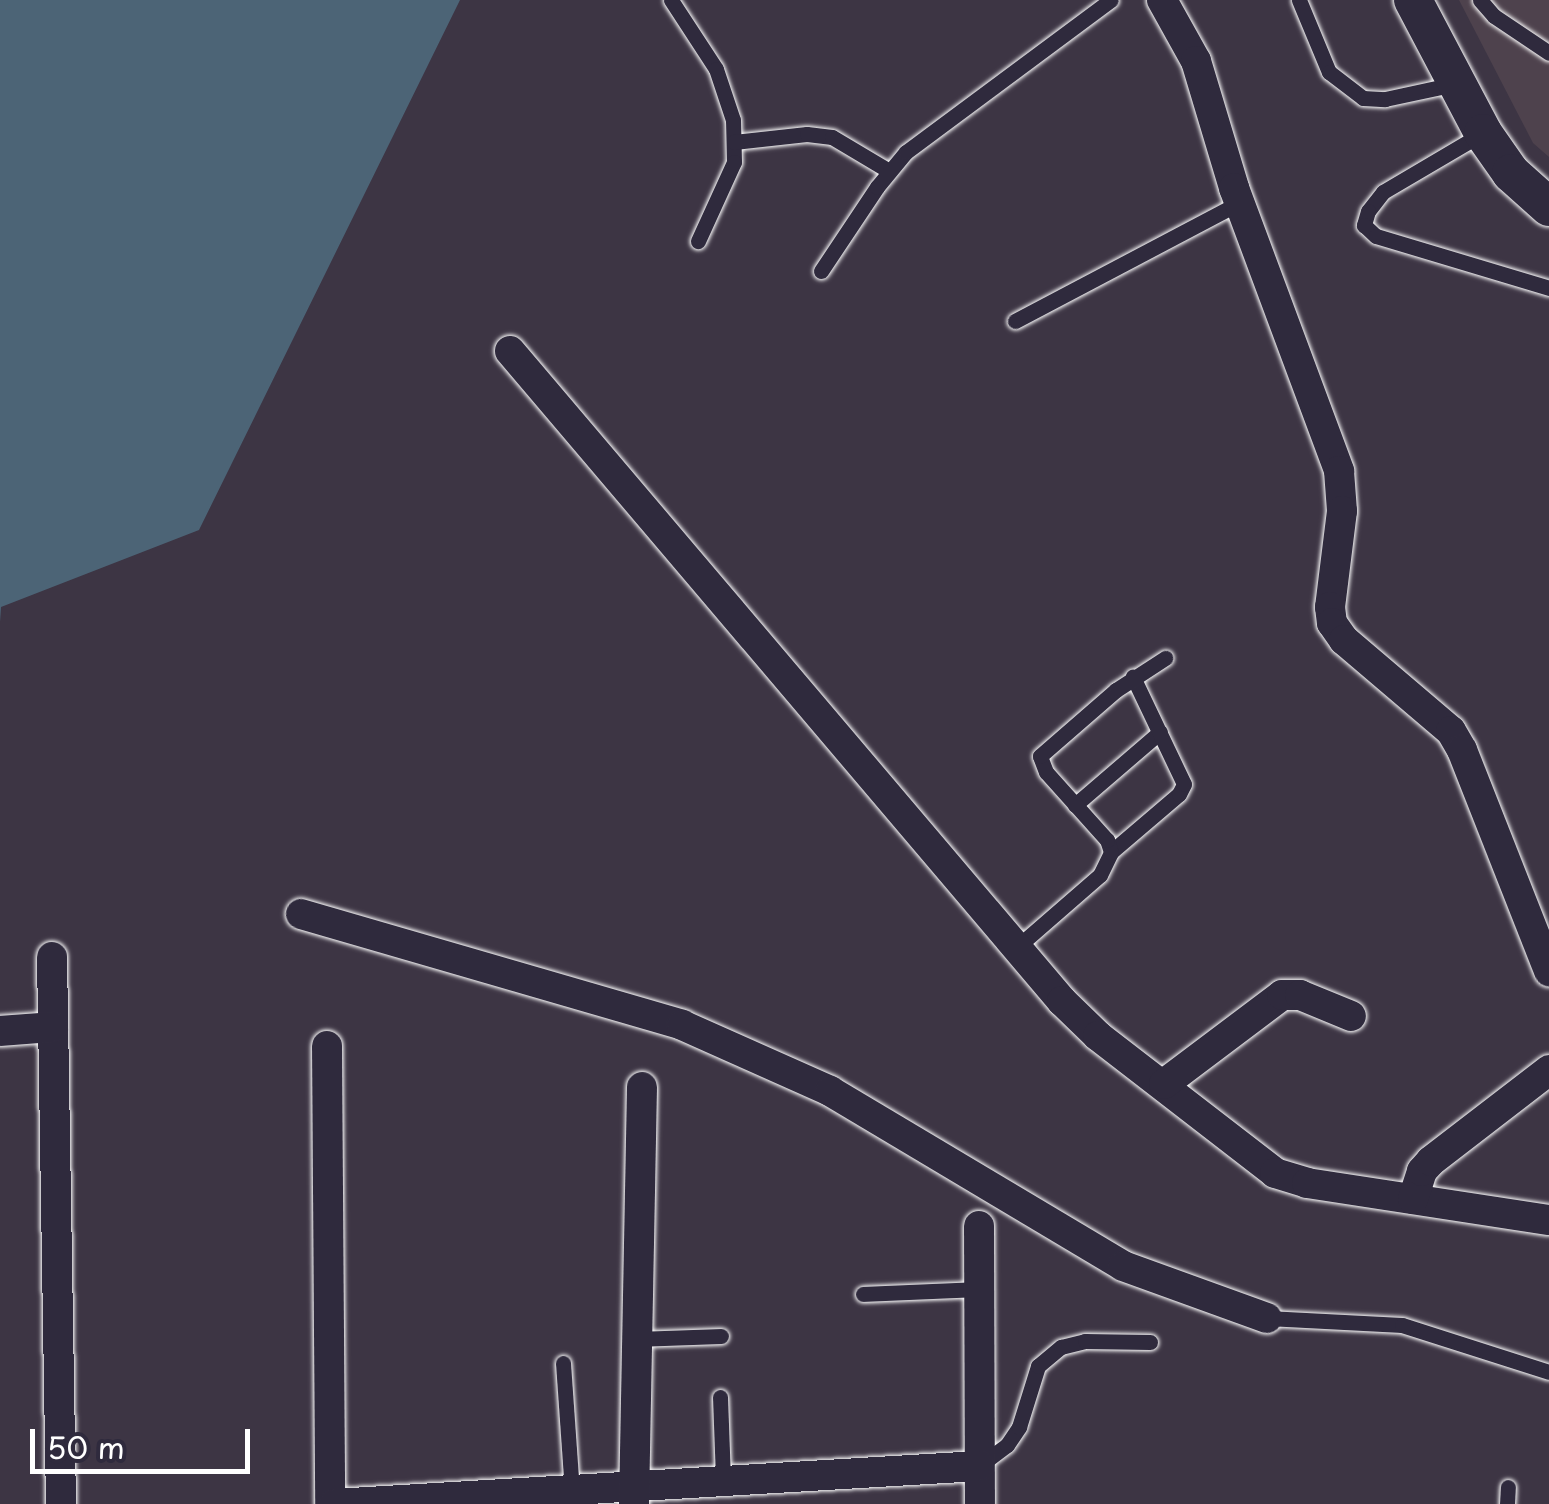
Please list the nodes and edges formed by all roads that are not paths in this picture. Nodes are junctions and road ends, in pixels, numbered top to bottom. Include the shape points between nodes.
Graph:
1 (670, 0) edge
2 (1110, 0) edge
3 (1162, 0) edge
4 (1299, 0) edge
5 (1413, 0) edge
6 (1480, 0) edge
7 (1549, 53) edge
8 (1454, 84) junction
9 (1483, 133) junction
10 (734, 142) junction
11 (889, 171) junction
12 (1239, 203) junction
13 (1549, 207) edge
14 (698, 242) dead end
15 (822, 271) dead end
16 (1549, 288) edge
17 (1015, 321) dead end
18 (510, 352) dead end
19 (1165, 658) dead end
20 (1132, 677) junction
21 (1160, 732) junction
22 (1075, 805) junction
23 (1111, 852) junction
24 (300, 914) dead end
25 (1016, 948) junction
26 (52, 957) dead end
27 (1549, 971) edge
28 (1351, 1016) dead end
29 (53, 1027) junction
30 (0, 1031) edge
31 (327, 1046) dead end
32 (1549, 1070) edge
33 (1164, 1084) junction
34 (642, 1087) dead end
35 (1414, 1200) junction
36 (1549, 1220) edge
37 (978, 1226) dead end
38 (978, 1289) junction
39 (863, 1294) dead end
40 (1267, 1318) joint
41 (721, 1336) dead end
42 (636, 1339) junction
43 (1150, 1342) dead end
44 (563, 1363) dead end
45 (1549, 1372) edge
46 (720, 1397) dead end
47 (979, 1466) junction
48 (723, 1480) junction
49 (572, 1491) junction
50 (634, 1495) edge
51 (540, 1498) edge
52 (61, 1504) edge
53 (332, 1504) edge
54 (980, 1504) edge

1 - 10 lane via 716,69
2 - 11 lane
3 - 12 street via 1196,60
4 - 8 lane via 1329,72 1363,98
5 - 8 street
6 - 7 lane
8 - 9 street
9 - 13 street via 1511,173
9 - 16 lane via 1383,192 1364,226 1376,236
10 - 11 lane via 832,137
10 - 14 lane via 734,162
11 - 15 lane
12 - 17 lane
12 - 27 street via 1339,472 1332,623 1451,731
18 - 25 street
19 - 20 lane
20 - 21 lane
20 - 22 lane via 1040,756
21 - 22 lane
21 - 23 lane via 1182,775 1182,790
22 - 23 lane
23 - 25 lane via 1100,875
24 - 40 street via 682,1025 830,1091 1122,1266
25 - 33 street via 1079,1020
26 - 29 street
28 - 33 street via 1282,995
29 - 30 street
29 - 52 street
31 - 53 street
32 - 35 street via 1430,1162
33 - 35 street via 1275,1173
34 - 42 street
35 - 36 street
37 - 38 street
38 - 39 lane
38 - 47 street
40 - 45 lane via 1402,1325
41 - 42 lane
42 - 50 street
43 - 47 lane via 1085,1340 1061,1347 1038,1366 1008,1444
44 - 49 lane
46 - 48 lane
47 - 48 street
47 - 54 street
48 - 50 street
49 - 50 street
49 - 51 street
51 - 53 street

